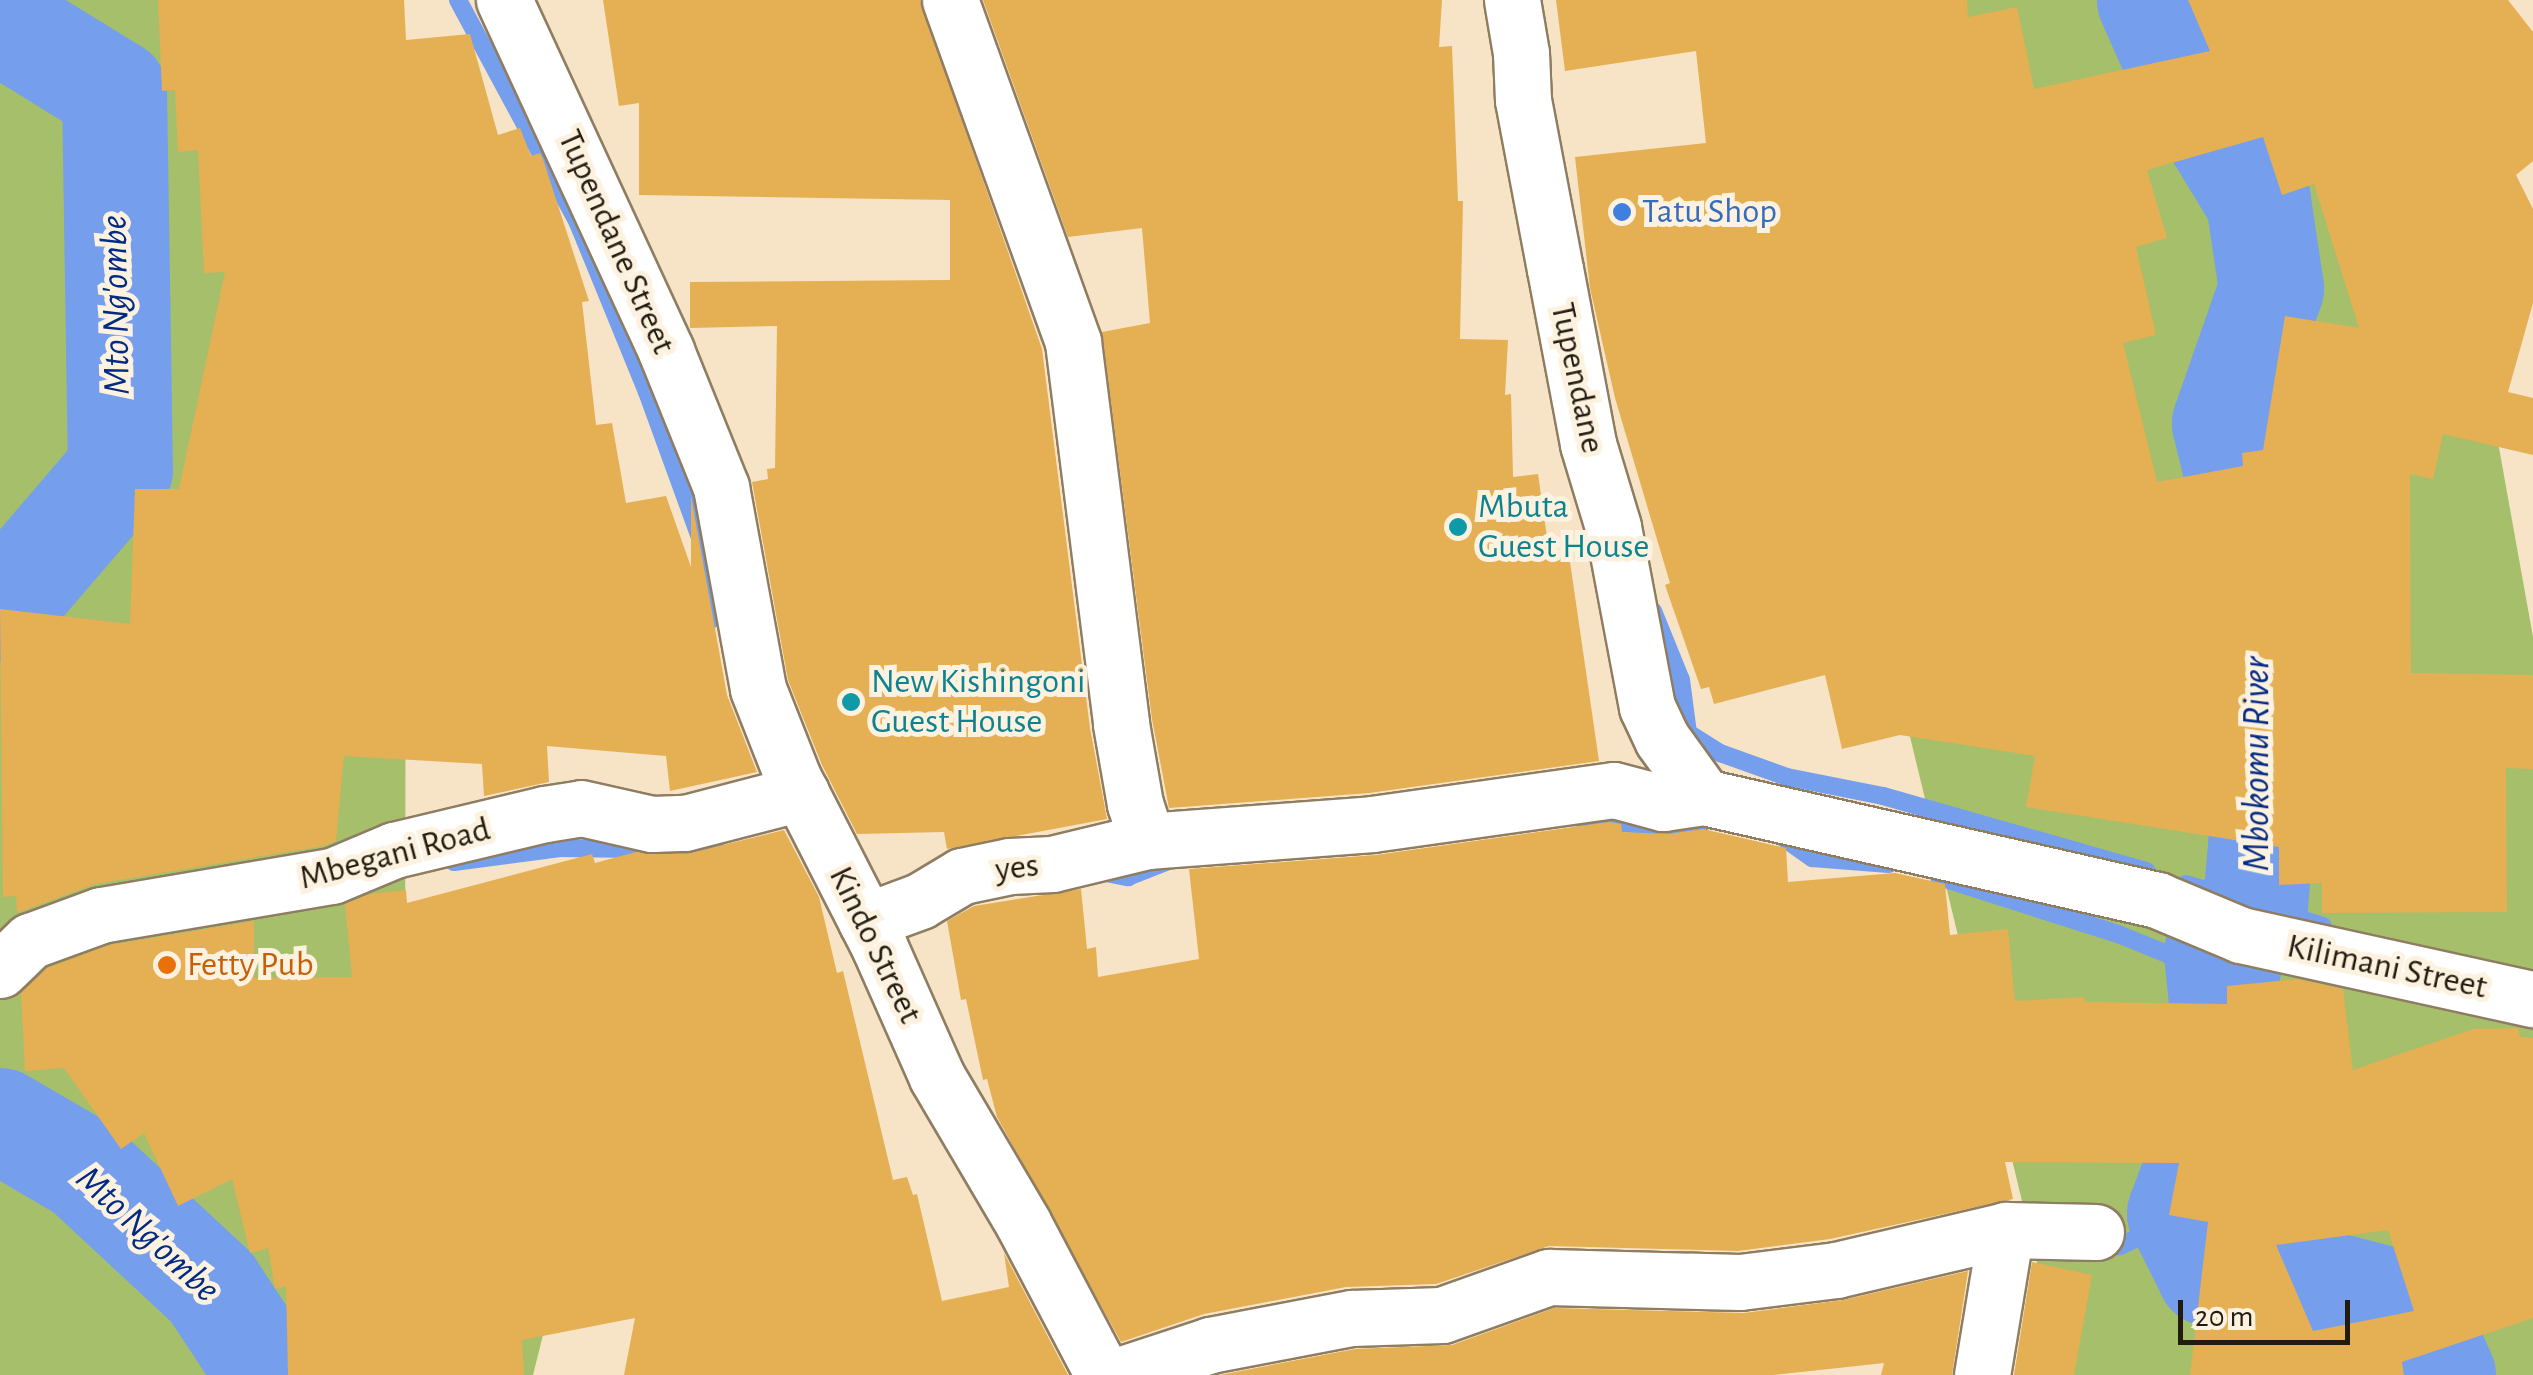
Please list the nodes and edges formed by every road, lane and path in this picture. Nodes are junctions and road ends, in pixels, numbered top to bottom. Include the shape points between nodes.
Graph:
1 (504, 0) edge
2 (950, 0) edge
3 (1512, 0) edge
4 (720, 487) joint
5 (801, 793) junction
6 (1704, 797) junction
7 (1162, 839) junction
8 (866, 921) junction
9 (0, 970) edge
10 (2533, 999) edge
11 (2006, 1230) junction
12 (2096, 1232) dead end
13 (1103, 1375) edge
14 (1118, 1375) edge
15 (1982, 1375) edge

1 - 4 street, Tupendane Street via 666,351
2 - 7 street via 1072,342 1134,804
3 - 6 street, Tupendane via 1522,100 1554,269 1647,707
4 - 5 street, Kindo Street via 758,689
5 - 8 street, Kindo Street
5 - 9 street, Mbegani Road via 684,822 652,824 581,808 545,814 394,850 332,876 84,920 30,941
6 - 7 street, yes via 1663,803 1614,790 1372,824
6 - 10 street, Kilimani Street via 2156,900 2241,935
7 - 8 street, yes via 962,876
8 - 13 street, Kindo Street via 937,1077
11 - 12 street
11 - 14 street via 1836,1270 1740,1282 1549,1278 1442,1315 1352,1318 1210,1344
11 - 15 street

